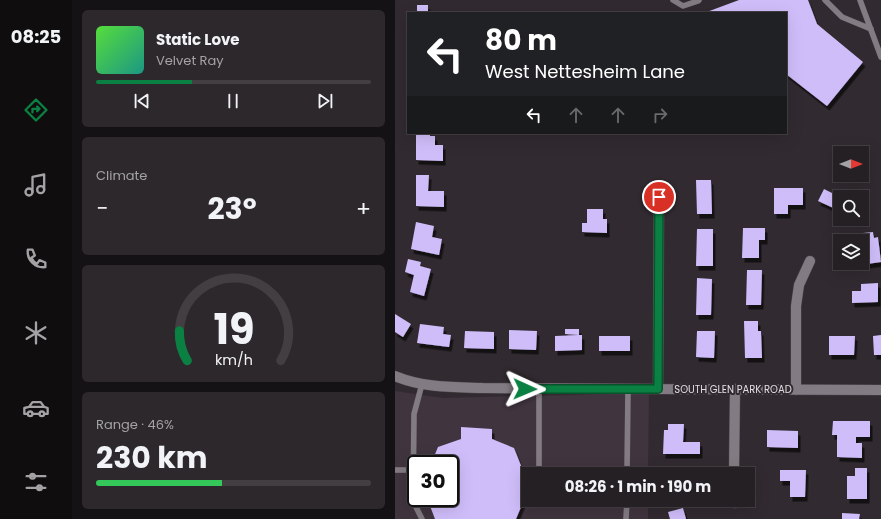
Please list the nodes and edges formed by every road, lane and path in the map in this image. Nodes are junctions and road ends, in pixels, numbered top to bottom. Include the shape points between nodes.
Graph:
1 (673, 0) edge
2 (699, 0) edge
3 (825, 0) edge
4 (860, 0) edge
5 (871, 29) junction
6 (881, 57) edge
7 (659, 197) dead end
8 (810, 261) dead end
9 (395, 376) edge
10 (422, 384) junction
11 (539, 389) junction
12 (628, 389) junction
13 (658, 389) junction
14 (735, 389) junction
15 (796, 390) junction
16 (881, 390) edge
17 (413, 455) edge
18 (539, 467) edge
19 (627, 467) edge
20 (734, 467) edge
21 (395, 470) edge
22 (407, 470) edge
23 (416, 507) edge
24 (627, 507) edge
25 (422, 519) edge
26 (626, 519) edge

1 - 2 lane via 683,6
3 - 5 lane via 842,17
4 - 5 lane
5 - 6 lane
7 - 13 street
8 - 15 street via 799,285 796,306
9 - 10 street, SOUTH GLEN PARK ROAD
10 - 11 street, SOUTH GLEN PARK ROAD via 438,387
10 - 17 lane via 414,414
11 - 12 street, SOUTH GLEN PARK ROAD
11 - 18 lane
12 - 13 street, SOUTH GLEN PARK ROAD
12 - 19 lane
13 - 14 street, SOUTH GLEN PARK ROAD
14 - 15 street, SOUTH GLEN PARK ROAD
14 - 20 street
15 - 16 street, SOUTH GLEN PARK ROAD
21 - 22 lane
23 - 25 lane
24 - 26 lane

